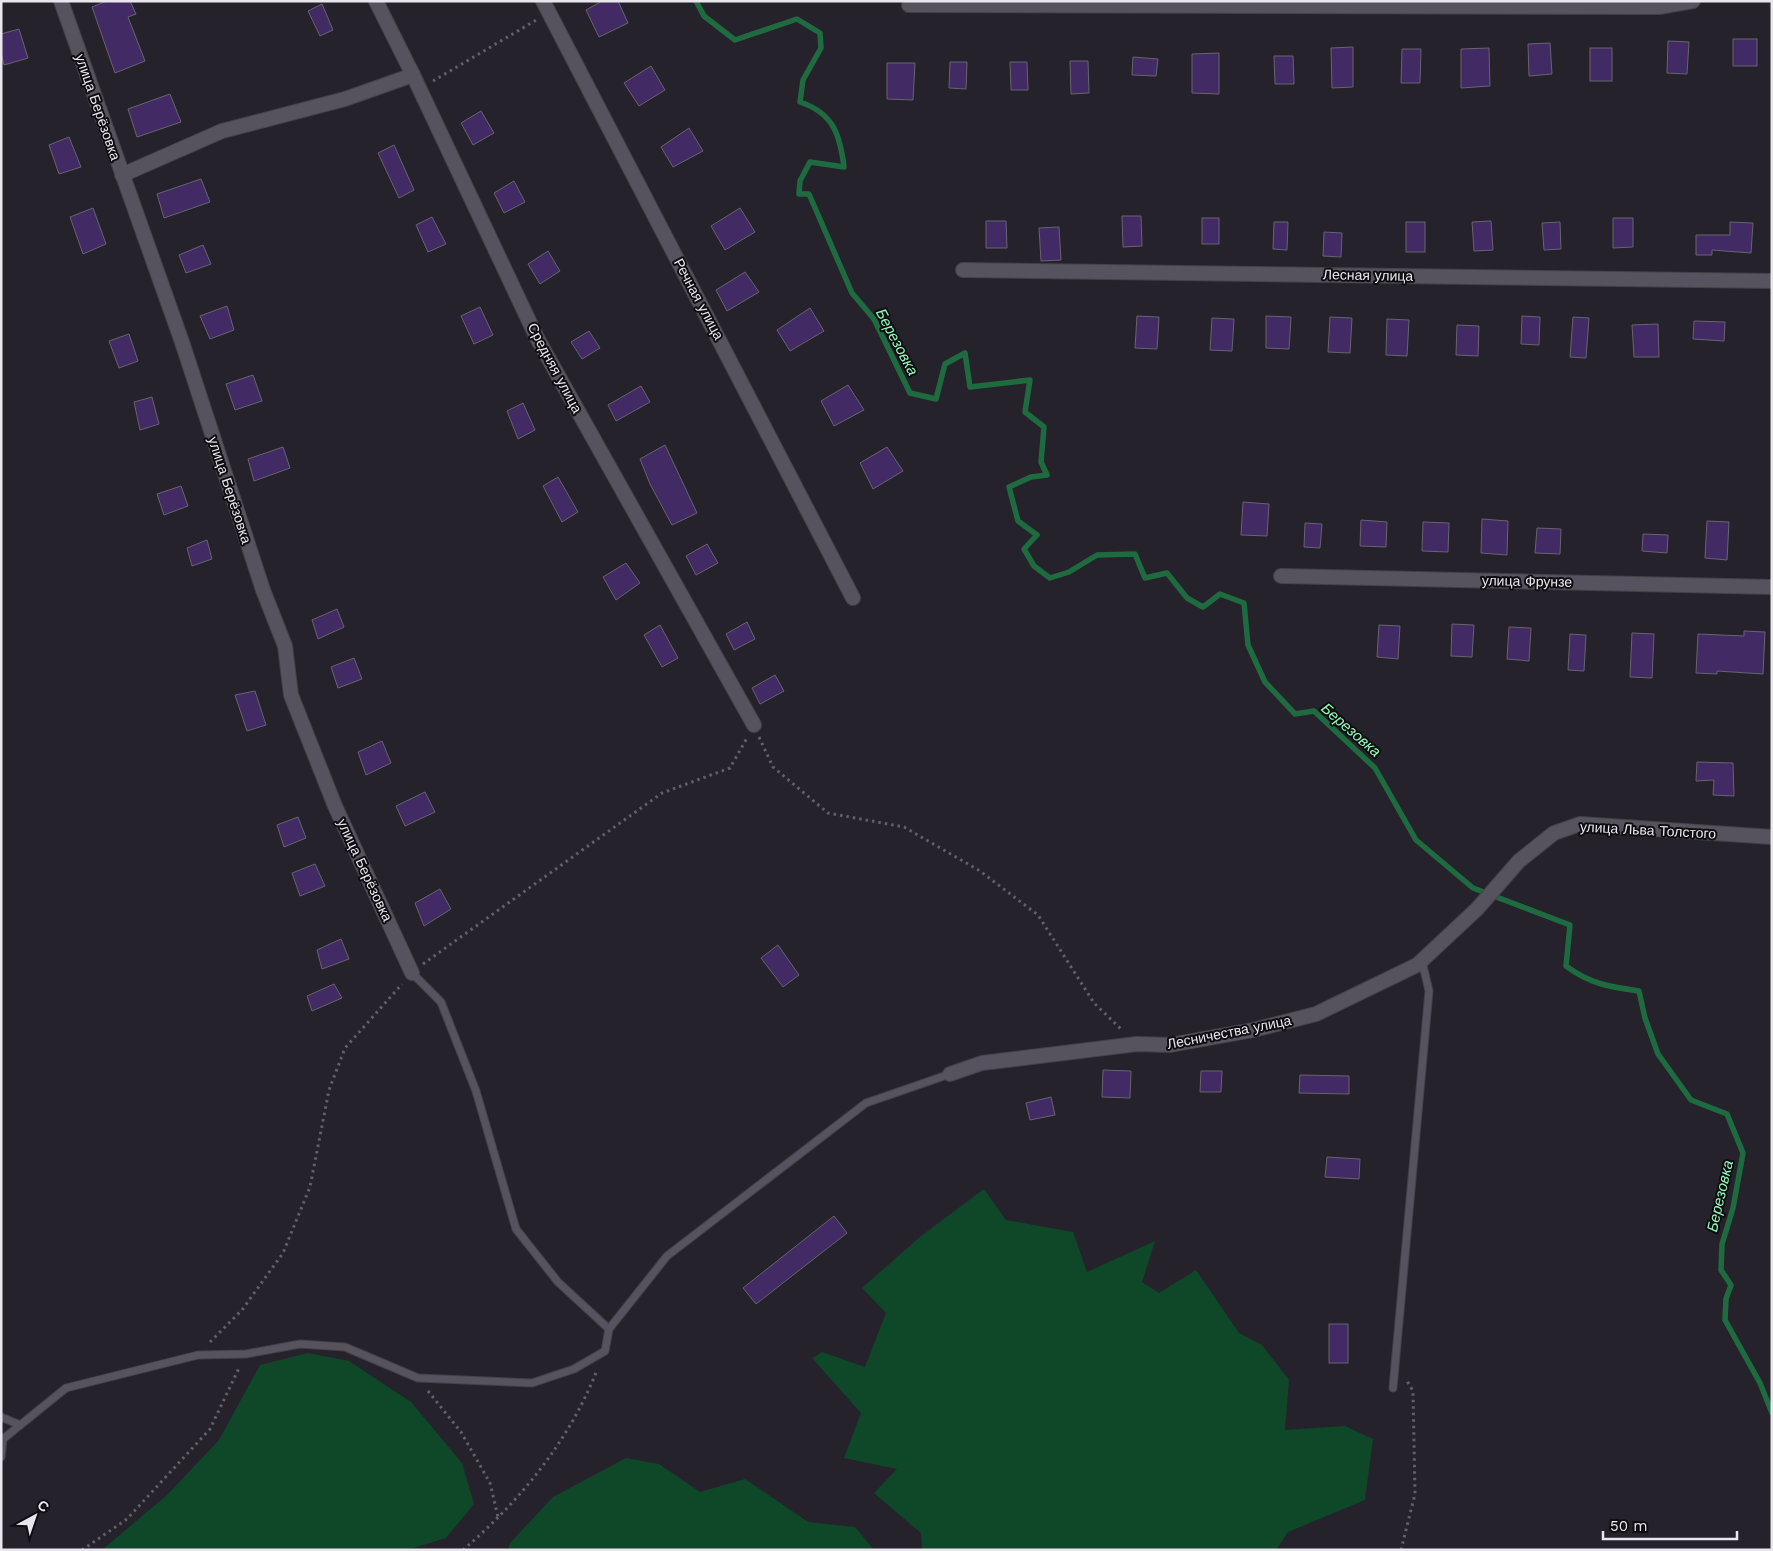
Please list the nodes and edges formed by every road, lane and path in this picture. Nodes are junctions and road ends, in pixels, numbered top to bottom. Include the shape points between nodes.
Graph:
1 (61, 1) edge
2 (376, 1) edge
3 (1693, 1) edge
4 (909, 5) dead end
5 (546, 7) edge
6 (413, 75) junction
7 (420, 89) junction
8 (122, 175) junction
9 (964, 270) dead end
10 (1772, 281) edge
11 (1281, 576) dead end
12 (1772, 587) edge
13 (853, 598) dead end
14 (754, 725) joint
15 (1772, 837) edge
16 (1477, 909) joint
17 (1422, 961) junction
18 (412, 972) joint
19 (1137, 1044) junction
20 (950, 1074) joint
21 (609, 1329) junction
22 (605, 1350) junction
23 (246, 1354) junction
24 (1395, 1364) junction
25 (418, 1378) junction
26 (1393, 1388) dead end
27 (1, 1417) edge
28 (20, 1425) junction
29 (1, 1457) edge
30 (498, 1517) junction
31 (82, 1550) edge
32 (463, 1550) edge
33 (1401, 1550) edge

1 - 8 street, улица Берёзовка
2 - 6 street, Средняя улица
3 - 4 street via 1659,7
5 - 7 path
5 - 13 street, Речная улица
6 - 7 street, Средняя улица
6 - 8 street via 345,99 222,131
7 - 14 street, Средняя улица via 537,338
8 - 18 street, улица Берёзовка via 285,646 291,695 335,806
9 - 10 street, Лесная улица
11 - 12 street, улица Фрунзе
14 - 19 path via 773,767 828,813 904,827 980,870 1038,915 1094,1003
15 - 16 street, улица Льва Толстого via 1580,824 1554,834 1519,861
16 - 17 street, Лесничества улица
17 - 19 street, Лесничества улица via 1370,990 1316,1014 1253,1030 1170,1045
17 - 24 lane via 1429,991
18 - 21 lane via 441,1002 476,1091 516,1229 558,1282
19 - 20 street, Лесничества улица via 982,1063
20 - 21 lane via 866,1103 667,1256
21 - 22 lane
22 - 25 lane via 574,1369 532,1383
22 - 30 path via 584,1403 554,1452
23 - 25 lane via 300,1344 345,1347
23 - 28 lane via 198,1355 66,1388
23 - 31 path via 210,1429 127,1519
24 - 26 lane
24 - 33 path via 1413,1390 1415,1494
25 - 30 path via 461,1432 476,1457 490,1483
27 - 28 lane
28 - 29 lane via 3,1439
30 - 32 path

